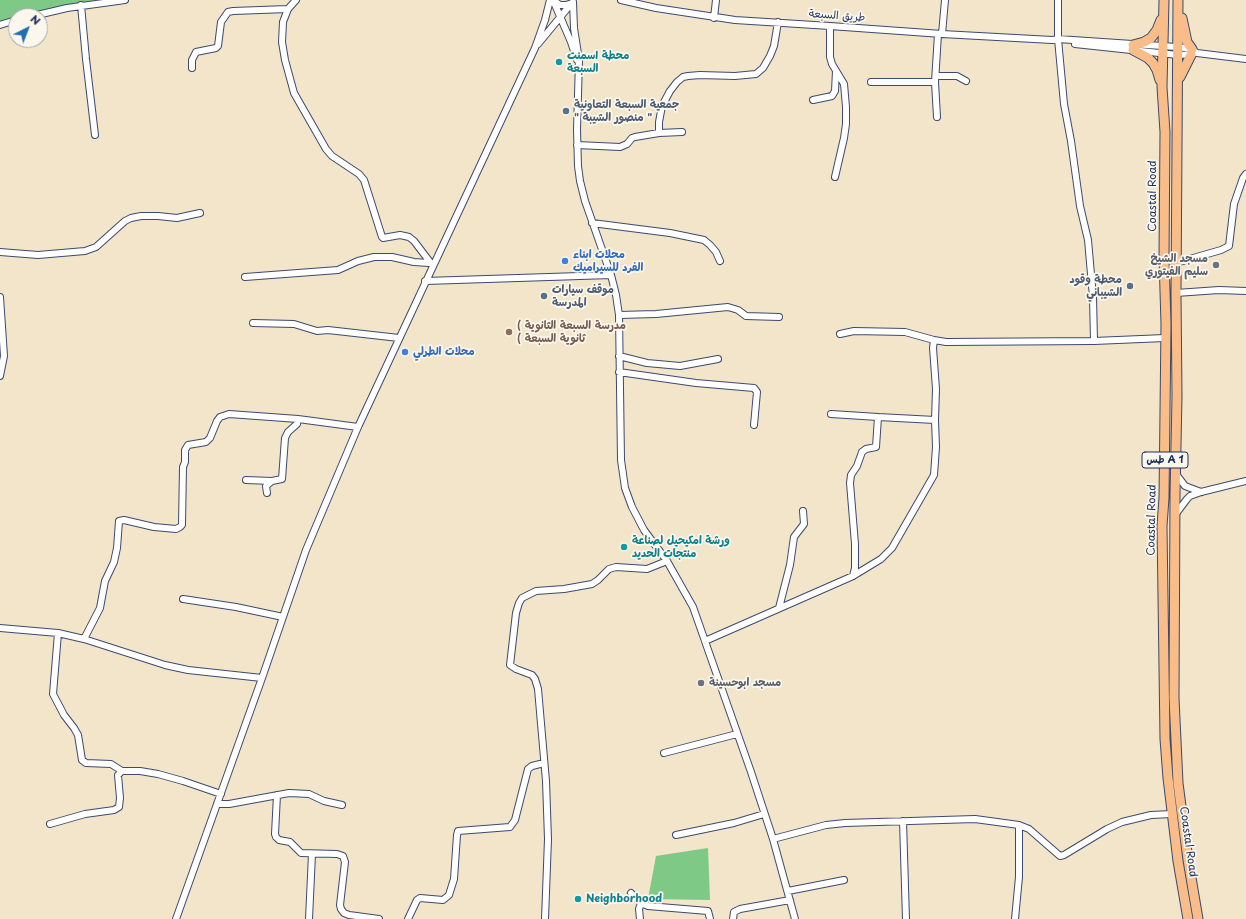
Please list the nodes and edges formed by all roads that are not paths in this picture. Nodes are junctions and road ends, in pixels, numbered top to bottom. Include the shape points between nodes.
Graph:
1 (125, 0) edge
2 (296, 0) edge
3 (552, 0) edge
4 (621, 0) edge
5 (716, 0) edge
6 (945, 0) edge
7 (1058, 0) edge
8 (1164, 0) edge
9 (575, 1) edge
10 (1178, 4) edge
11 (82, 5) junction
12 (288, 9) junction
13 (48, 13) edge
14 (1164, 13) junction
15 (560, 18) junction
16 (714, 18) junction
17 (778, 22) junction
18 (830, 26) junction
19 (940, 34) junction
20 (1056, 40) junction
21 (535, 48) junction
22 (1133, 48) junction
23 (1163, 50) junction
24 (1177, 51) junction
25 (1193, 52) junction
26 (1246, 59) edge
27 (192, 68) dead end
28 (579, 68) junction
29 (836, 71) junction
30 (935, 79) junction
31 (966, 81) dead end
32 (872, 82) dead end
33 (1178, 82) junction
34 (1162, 87) junction
35 (813, 100) dead end
36 (937, 116) dead end
37 (682, 132) dead end
38 (659, 133) junction
39 (95, 135) dead end
40 (577, 145) junction
41 (1246, 174) edge
42 (835, 177) dead end
43 (200, 213) dead end
44 (592, 223) junction
45 (0, 252) edge
46 (720, 261) dead end
47 (1176, 263) junction
48 (431, 265) junction
49 (611, 275) junction
50 (246, 277) dead end
51 (425, 281) junction
52 (1246, 291) edge
53 (1176, 292) junction
54 (0, 297) edge
55 (619, 315) junction
56 (779, 317) dead end
57 (252, 323) dead end
58 (840, 334) dead end
59 (400, 338) junction
60 (1165, 338) junction
61 (934, 340) junction
62 (1094, 341) junction
63 (619, 356) junction
64 (718, 359) dead end
65 (619, 372) junction
66 (0, 376) edge
67 (1177, 396) junction
68 (1166, 397) junction
69 (831, 414) dead end
70 (878, 417) junction
71 (298, 419) junction
72 (935, 420) junction
73 (754, 425) dead end
74 (358, 427) junction
75 (1175, 472) junction
76 (246, 480) dead end
77 (272, 481) junction
78 (1246, 481) edge
79 (1201, 492) junction
80 (267, 493) dead end
81 (803, 511) dead end
82 (1175, 516) junction
83 (667, 561) junction
84 (853, 576) junction
85 (183, 599) dead end
86 (779, 608) junction
87 (283, 617) junction
88 (0, 628) edge
89 (58, 633) junction
90 (84, 639) junction
91 (705, 641) junction
92 (262, 678) junction
93 (737, 734) junction
94 (664, 753) dead end
95 (544, 763) junction
96 (122, 771) junction
97 (221, 794) junction
98 (277, 795) junction
99 (217, 804) junction
100 (342, 805) dead end
101 (764, 814) junction
102 (1172, 814) junction
103 (903, 821) junction
104 (50, 824) dead end
105 (1019, 825) junction
106 (676, 834) dead end
107 (773, 839) junction
108 (312, 854) junction
109 (844, 880) dead end
110 (788, 891) junction
111 (631, 893) dead end
112 (790, 900) junction
113 (641, 903) junction
114 (176, 919) edge
115 (308, 919) edge
116 (378, 919) edge
117 (408, 919) edge
118 (545, 919) edge
119 (640, 919) edge
120 (710, 919) edge
121 (733, 919) edge
122 (795, 919) edge
123 (906, 919) edge
124 (1015, 919) edge
125 (1188, 919) edge
126 (1198, 919) edge

1 - 11 street
2 - 12 street
3 - 9 street via 560,5
3 - 15 street
3 - 21 street
4 - 16 street, طريق السبعة
5 - 16 street
6 - 19 street
7 - 20 street
8 - 14 highway, Coastal Road / طس A 1
9 - 15 street
9 - 28 street via 573,21
10 - 24 highway, Coastal Road / طس A 1
10 - 25 highway via 1187,42
11 - 13 street
11 - 39 street
12 - 27 street via 228,12 222,22 218,46 196,52
12 - 48 street via 282,22 285,60 294,93 313,128 332,156 364,180 382,237 409,237
14 - 22 highway via 1151,38
14 - 23 highway, Coastal Road / طس A 1
15 - 21 street
15 - 28 street
16 - 17 street, طريق السبعة
17 - 18 street, طريق السبعة
17 - 38 street via 770,56 756,74 700,75 683,77 677,82 662,106
18 - 19 street, طريق السبعة
18 - 29 street via 830,57
19 - 20 street, طريق السبعة
19 - 30 street
20 - 22 street, طريق السبعة
20 - 62 street via 1080,206 1088,240
21 - 48 street
22 - 23 street, طريق السبعة
22 - 34 highway via 1153,63
23 - 24 street, طريق السبعة
23 - 34 highway, Coastal Road / طس A 1
24 - 25 street, طريق السبعة
24 - 33 highway, Coastal Road / طس A 1
25 - 26 street, طريق السبعة
25 - 33 highway
28 - 40 street
29 - 35 street via 835,91 832,96
29 - 42 street via 844,84 846,124
30 - 31 street via 957,76
30 - 32 street
30 - 36 street
33 - 47 highway, Coastal Road / طس A 1
34 - 60 highway, Coastal Road / طس A 1 via 1165,132
37 - 38 street
38 - 40 street via 632,138 620,147
40 - 44 street via 580,182
41 - 47 street via 1234,204 1230,246
43 - 45 street via 177,218 131,218 96,247 85,251 38,255
44 - 46 street via 704,240 716,252
44 - 49 street
47 - 53 highway, Coastal Road / طس A 1
48 - 50 street via 392,257 374,257 338,270
48 - 51 street
49 - 51 street
49 - 55 street
51 - 59 street
52 - 53 street
53 - 67 highway, Coastal Road / طس A 1
54 - 66 street via 4,356
55 - 56 street via 728,307 746,316
55 - 63 street
57 - 59 street via 294,324 317,331
58 - 61 street via 854,331 905,332
59 - 74 street
60 - 62 street
60 - 68 highway, Coastal Road / طس A 1
61 - 62 street
61 - 72 street
63 - 64 street via 647,363 680,366
63 - 65 street
65 - 73 street via 696,384 754,388 757,392
65 - 83 street via 621,460 625,488 644,530
67 - 68 highway
67 - 75 highway, Coastal Road / طس A 1
68 - 102 highway, Coastal Road / طس A 1 via 1162,526 1164,694
69 - 70 street
70 - 72 street
70 - 84 street via 876,447 862,452 851,474 855,544
71 - 74 street
71 - 77 street via 285,438 282,479
71 - 90 street via 224,414 216,421 206,442 188,445 183,467 182,525 176,529 124,520 119,522 114,562 105,581 100,608
72 - 84 street via 934,475 888,553
74 - 87 street via 306,550
75 - 79 street via 1185,486
75 - 82 highway, Coastal Road / طس A 1
76 - 77 street
77 - 80 street via 266,486
78 - 79 street
79 - 82 street via 1187,499
81 - 86 street via 804,524 794,537
82 - 126 highway, Coastal Road / طس A 1 via 1175,740 1187,853
83 - 91 street via 692,607
83 - 95 street via 647,569 616,566 592,584 536,590 522,598 516,613 510,665 532,675 535,679
84 - 86 street
85 - 87 street
86 - 91 street
87 - 92 street
88 - 89 street
89 - 90 street
89 - 96 street via 53,694 78,735 82,760 86,763 111,764
90 - 92 street via 188,670
91 - 93 street
92 - 97 street
93 - 94 street
93 - 101 street
95 - 117 street via 528,769 515,820 510,827 458,831 454,879 449,895 443,900 420,898
95 - 118 street via 548,839
96 - 97 street via 158,774
96 - 104 street via 118,775 120,798 118,807 114,810 85,814
97 - 99 street
98 - 99 street
98 - 100 street via 309,794
98 - 108 street via 276,837 290,842 301,853
99 - 114 street
101 - 106 street via 734,823
101 - 107 street
102 - 105 street via 1151,815 1122,822 1060,856 1029,829
102 - 125 highway, Coastal Road / طس A 1
103 - 105 street via 975,819
103 - 107 street via 826,825
103 - 123 street
105 - 124 street via 1019,877
107 - 110 street
108 - 115 street
108 - 116 street via 344,856 340,905 344,913
109 - 110 street
110 - 112 street
111 - 113 street
112 - 121 street via 740,909 734,912
112 - 122 street
113 - 119 street
113 - 120 street via 648,906 706,910

